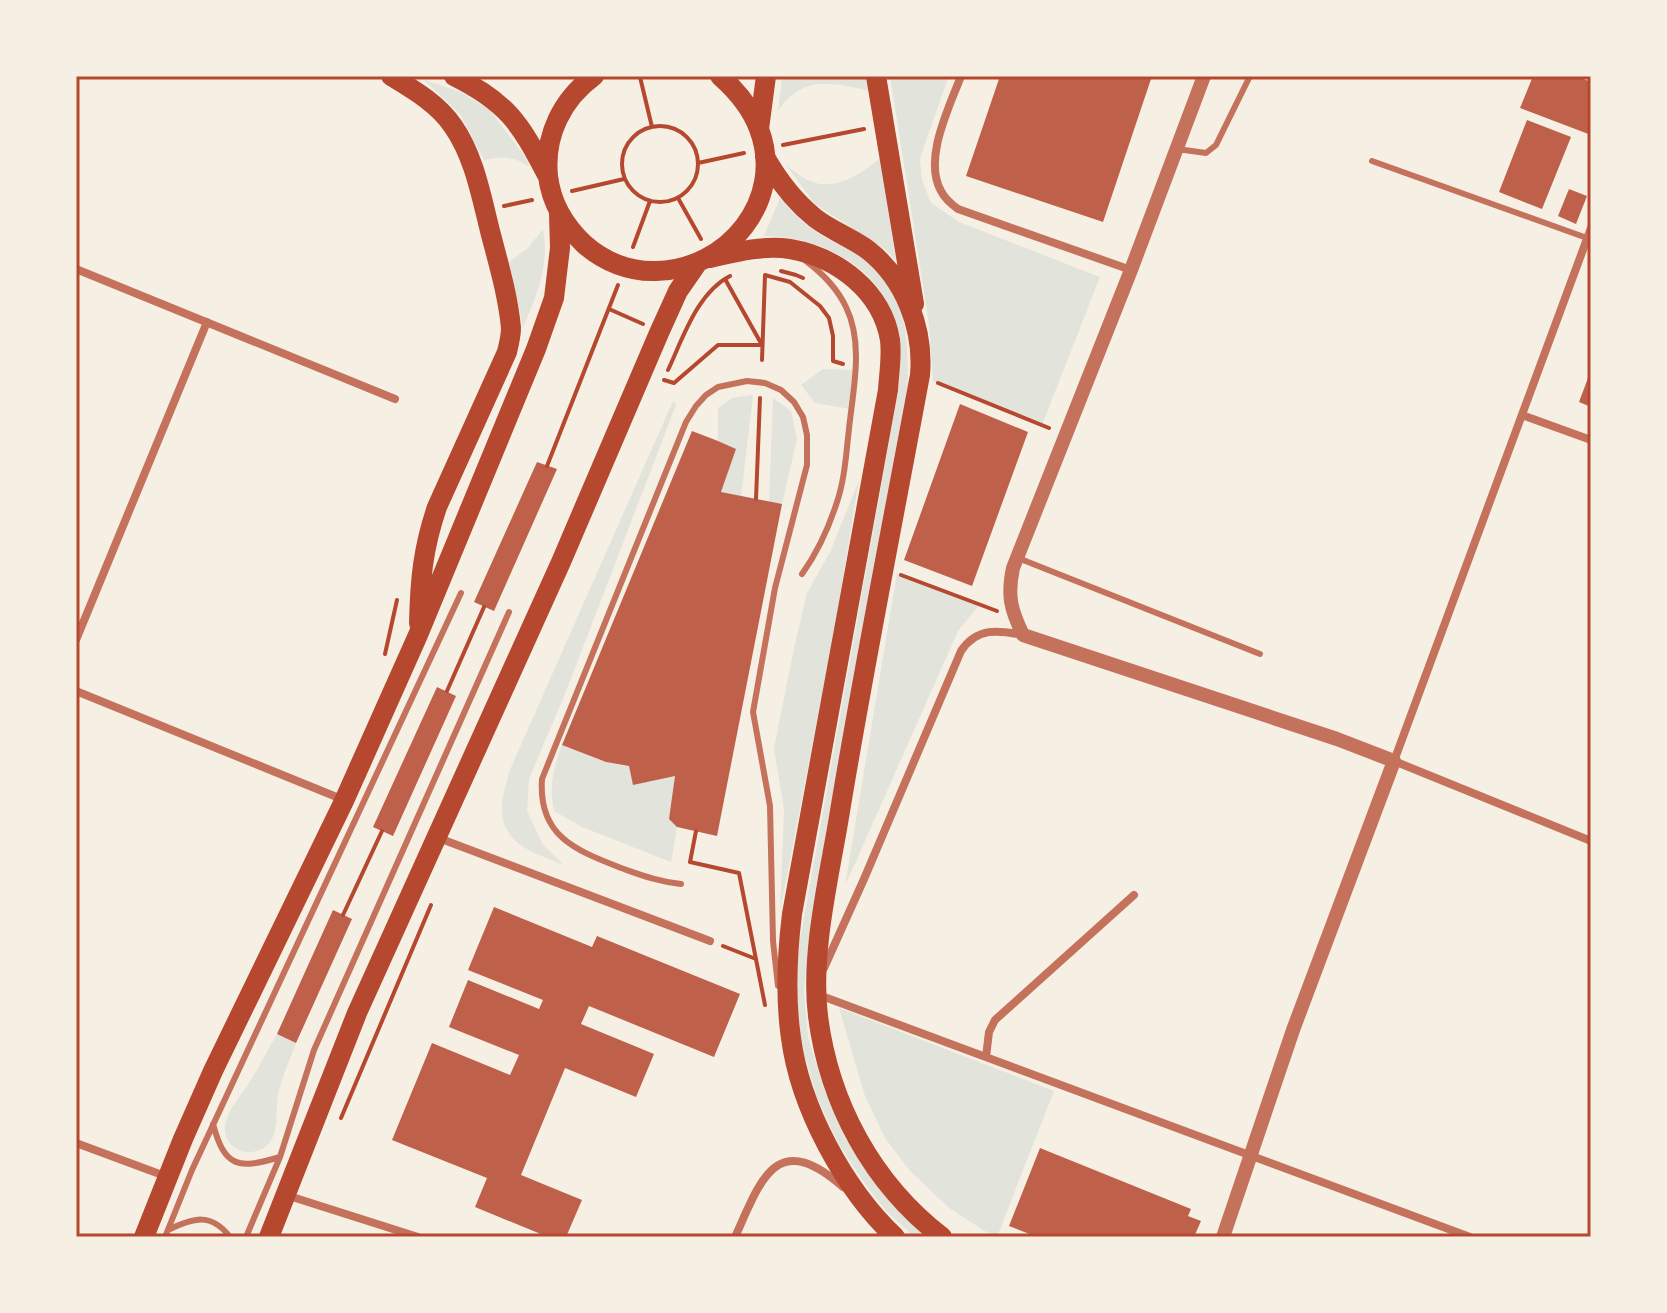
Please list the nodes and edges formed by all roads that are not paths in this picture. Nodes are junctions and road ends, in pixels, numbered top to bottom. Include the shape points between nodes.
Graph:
1 (391, 76) edge
2 (454, 76) edge
3 (594, 76) edge
4 (720, 76) edge
5 (766, 76) edge
6 (876, 76) edge
7 (961, 76) edge
8 (1204, 76) edge
9 (1250, 76) edge
10 (759, 129) junction
11 (1177, 149) junction
12 (765, 157) junction
13 (1372, 161) dead end
14 (548, 177) junction
15 (559, 213) junction
16 (1591, 228) edge
17 (1587, 238) junction
18 (790, 249) junction
19 (703, 255) junction
20 (76, 269) edge
21 (1131, 270) junction
22 (207, 322) junction
23 (918, 328) junction
24 (395, 399) dead end
25 (1522, 415) junction
26 (1591, 440) edge
27 (1017, 558) junction
28 (802, 574) dead end
29 (461, 593) dead end
30 (509, 612) dead end
31 (418, 635) junction
32 (1023, 635) junction
33 (76, 640) edge
34 (1260, 654) dead end
35 (76, 691) edge
36 (1394, 761) junction
37 (344, 801) junction
38 (436, 836) junction
39 (1591, 841) edge
40 (681, 884) dead end
41 (1134, 895) dead end
42 (710, 941) road end
43 (817, 989) junction
44 (790, 1037) junction
45 (986, 1057) junction
46 (213, 1124) junction
47 (76, 1143) edge
48 (1250, 1155) junction
49 (280, 1157) junction
50 (168, 1177) junction
51 (286, 1194) junction
52 (871, 1212) junction
53 (167, 1233) edge
54 (144, 1237) edge
55 (230, 1237) edge
56 (246, 1237) edge
57 (269, 1237) edge
58 (418, 1237) edge
59 (735, 1237) edge
60 (895, 1237) edge
61 (942, 1237) edge
62 (1223, 1237) edge
63 (1470, 1237) edge

1 - 31 main road via 438,109 464,143 511,327 507,352 429,532
2 - 14 main road via 508,112
3 - 14 main road via 559,115
4 - 10 main road via 750,109
5 - 10 main road
6 - 23 main road
7 - 21 street via 936,146 935,177 947,200 958,209
8 - 11 street
9 - 11 lane via 1216,145 1206,153
10 - 12 main road
11 - 21 street
12 - 19 main road via 761,194 745,227 728,245
12 - 23 main road via 785,188 817,220 884,266
13 - 17 lane
14 - 15 main road
15 - 19 main road via 593,252 642,272 669,272
15 - 31 main road via 554,298
16 - 17 street
17 - 25 street
18 - 19 main road
18 - 28 lane via 831,284 847,308 855,337 843,480 816,554
18 - 44 main road via 814,255 861,284 887,325 891,357 792,914 787,966
19 - 38 main road via 678,291
20 - 22 street
21 - 27 street
22 - 24 street
22 - 33 street
23 - 43 main road via 920,375 847,769
25 - 26 street
25 - 36 street
27 - 32 street via 1010,601
27 - 34 lane
29 - 46 lane
30 - 49 lane via 314,1050
31 - 37 main road
32 - 36 street
32 - 43 street via 978,634 961,651
35 - 37 street
36 - 39 street
36 - 48 street
37 - 50 main road via 234,1026
38 - 42 street
38 - 51 main road via 357,1013
40 - 44 lane via 651,879 574,848 545,811 542,779 691,414 718,387 765,383 794,402 803,417 808,447 753,712 770,806 773,941
41 - 45 street via 995,1020
43 - 45 street
43 - 61 main road via 822,1043 844,1114 887,1185
44 - 52 main road via 819,1127
45 - 48 street
46 - 49 lane via 218,1144 236,1163 251,1165
46 - 53 lane
47 - 50 street
48 - 62 street
48 - 63 street
49 - 56 lane
50 - 54 main road
51 - 57 main road
51 - 58 street
52 - 59 street via 827,1173 811,1164 784,1163 758,1185
52 - 60 main road
53 - 55 lane via 199,1219 211,1221

